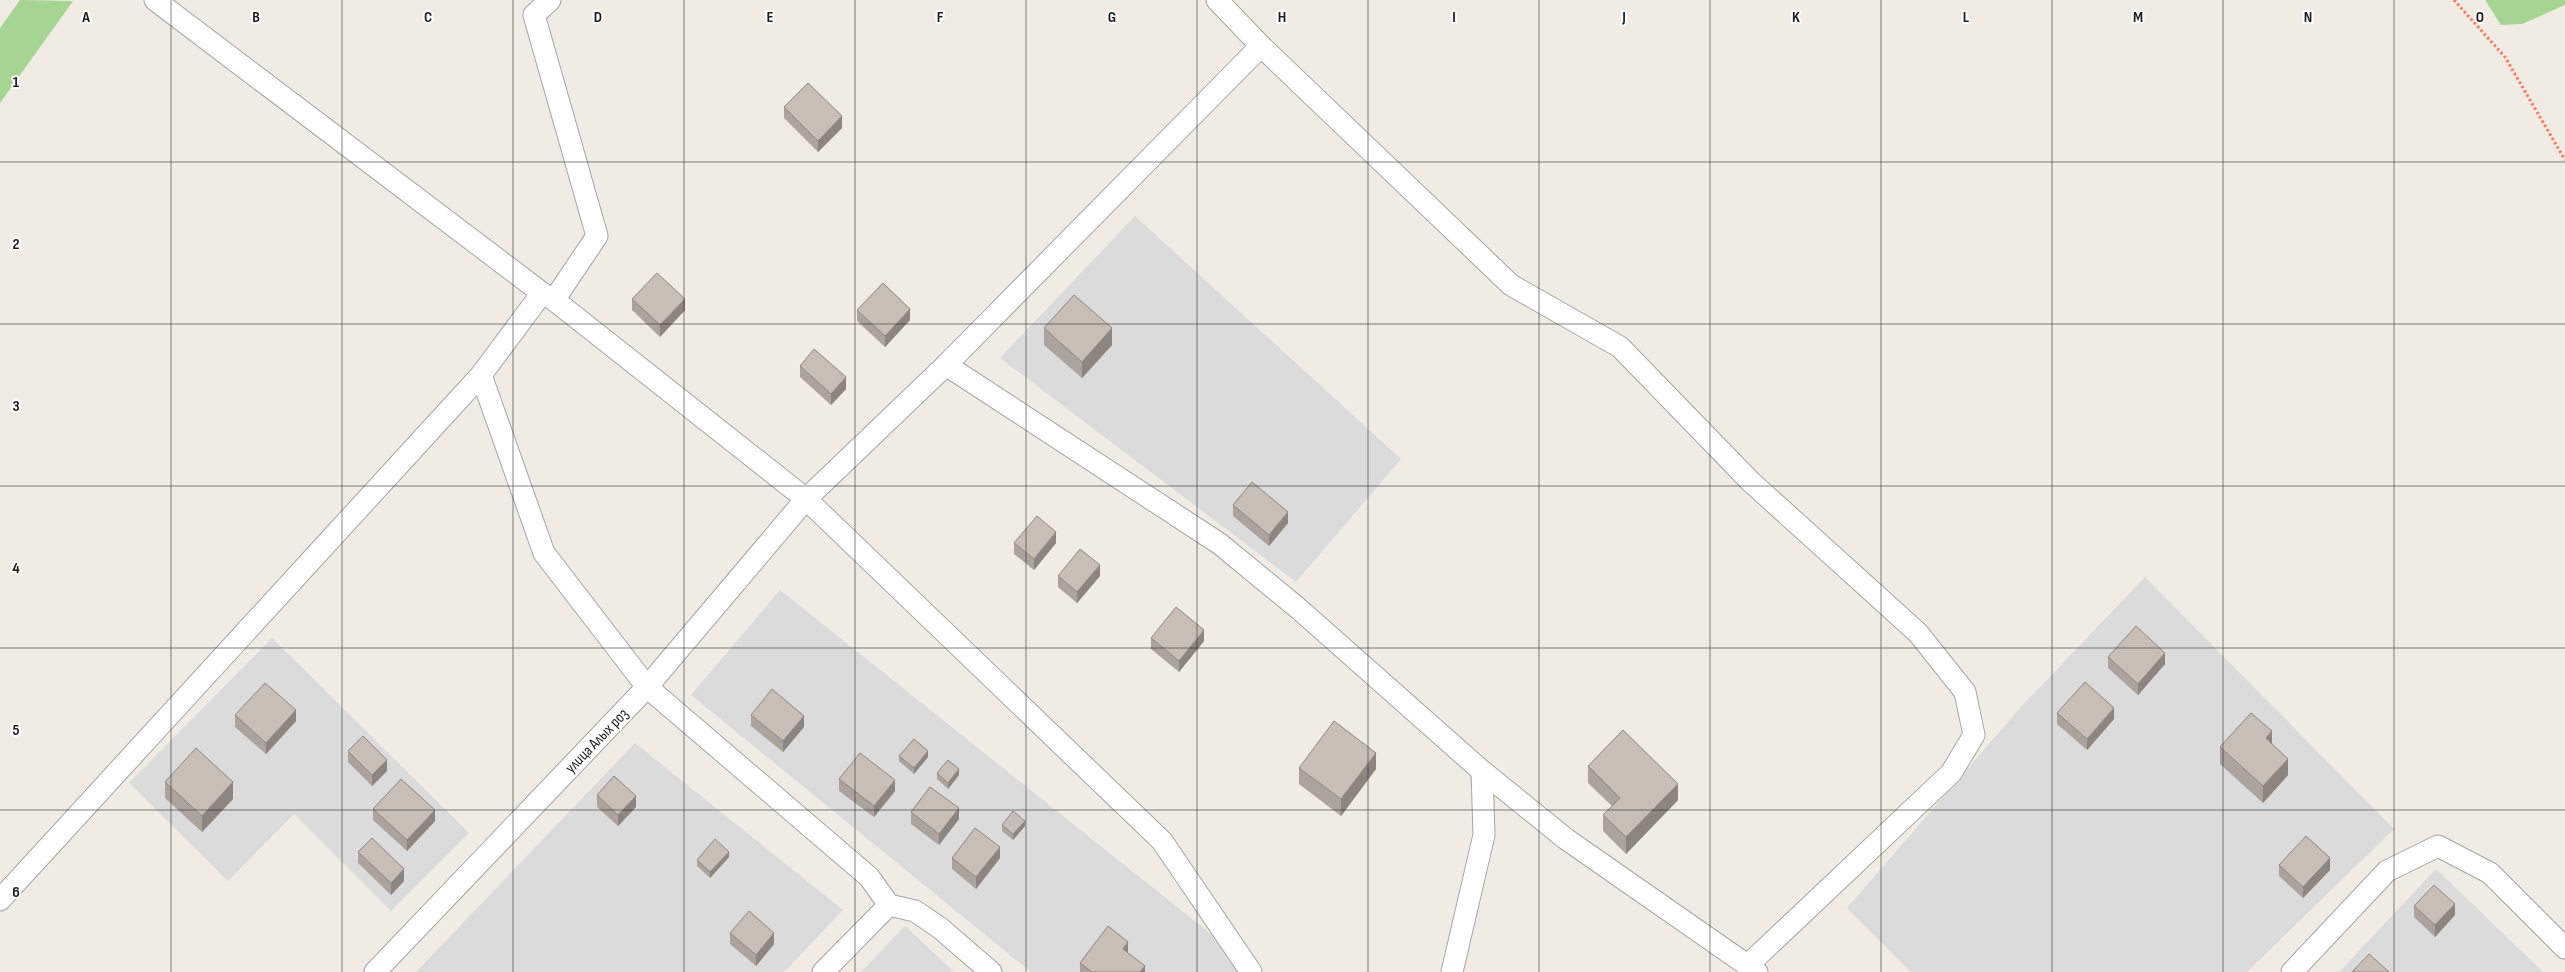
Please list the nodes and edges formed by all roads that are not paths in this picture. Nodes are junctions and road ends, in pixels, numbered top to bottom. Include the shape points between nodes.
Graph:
1 (155, 0) edge
2 (550, 0) edge
3 (1217, 0) edge
4 (1261, 46) junction
5 (548, 296) junction
6 (946, 365) junction
7 (481, 375) junction
8 (806, 499) junction
9 (647, 687) junction
10 (1482, 772) junction
11 (0, 900) edge
12 (889, 905) junction
13 (2565, 948) edge
14 (1753, 968) edge
15 (375, 972) edge
16 (823, 972) edge
17 (991, 972) edge
18 (1251, 972) edge
19 (1452, 972) edge
20 (2292, 972) edge

1 - 5 street
2 - 5 street via 534,15 597,236
3 - 4 street
4 - 6 street, улица Алых роз
4 - 14 street via 1511,285 1620,347 1750,481 1918,633 1965,692 1974,735 1951,773
5 - 7 street
5 - 8 street
6 - 8 street, улица Алых роз
6 - 10 street via 1220,544 1299,609
7 - 9 street via 544,553
7 - 11 street
8 - 9 street, улица Алых роз
8 - 18 street via 1162,841
9 - 12 street via 869,877
9 - 15 street, улица Алых роз
10 - 14 street via 1566,839
10 - 19 street via 1484,835
12 - 16 street
12 - 17 street via 921,915
13 - 20 street via 2490,874 2438,846 2387,871

